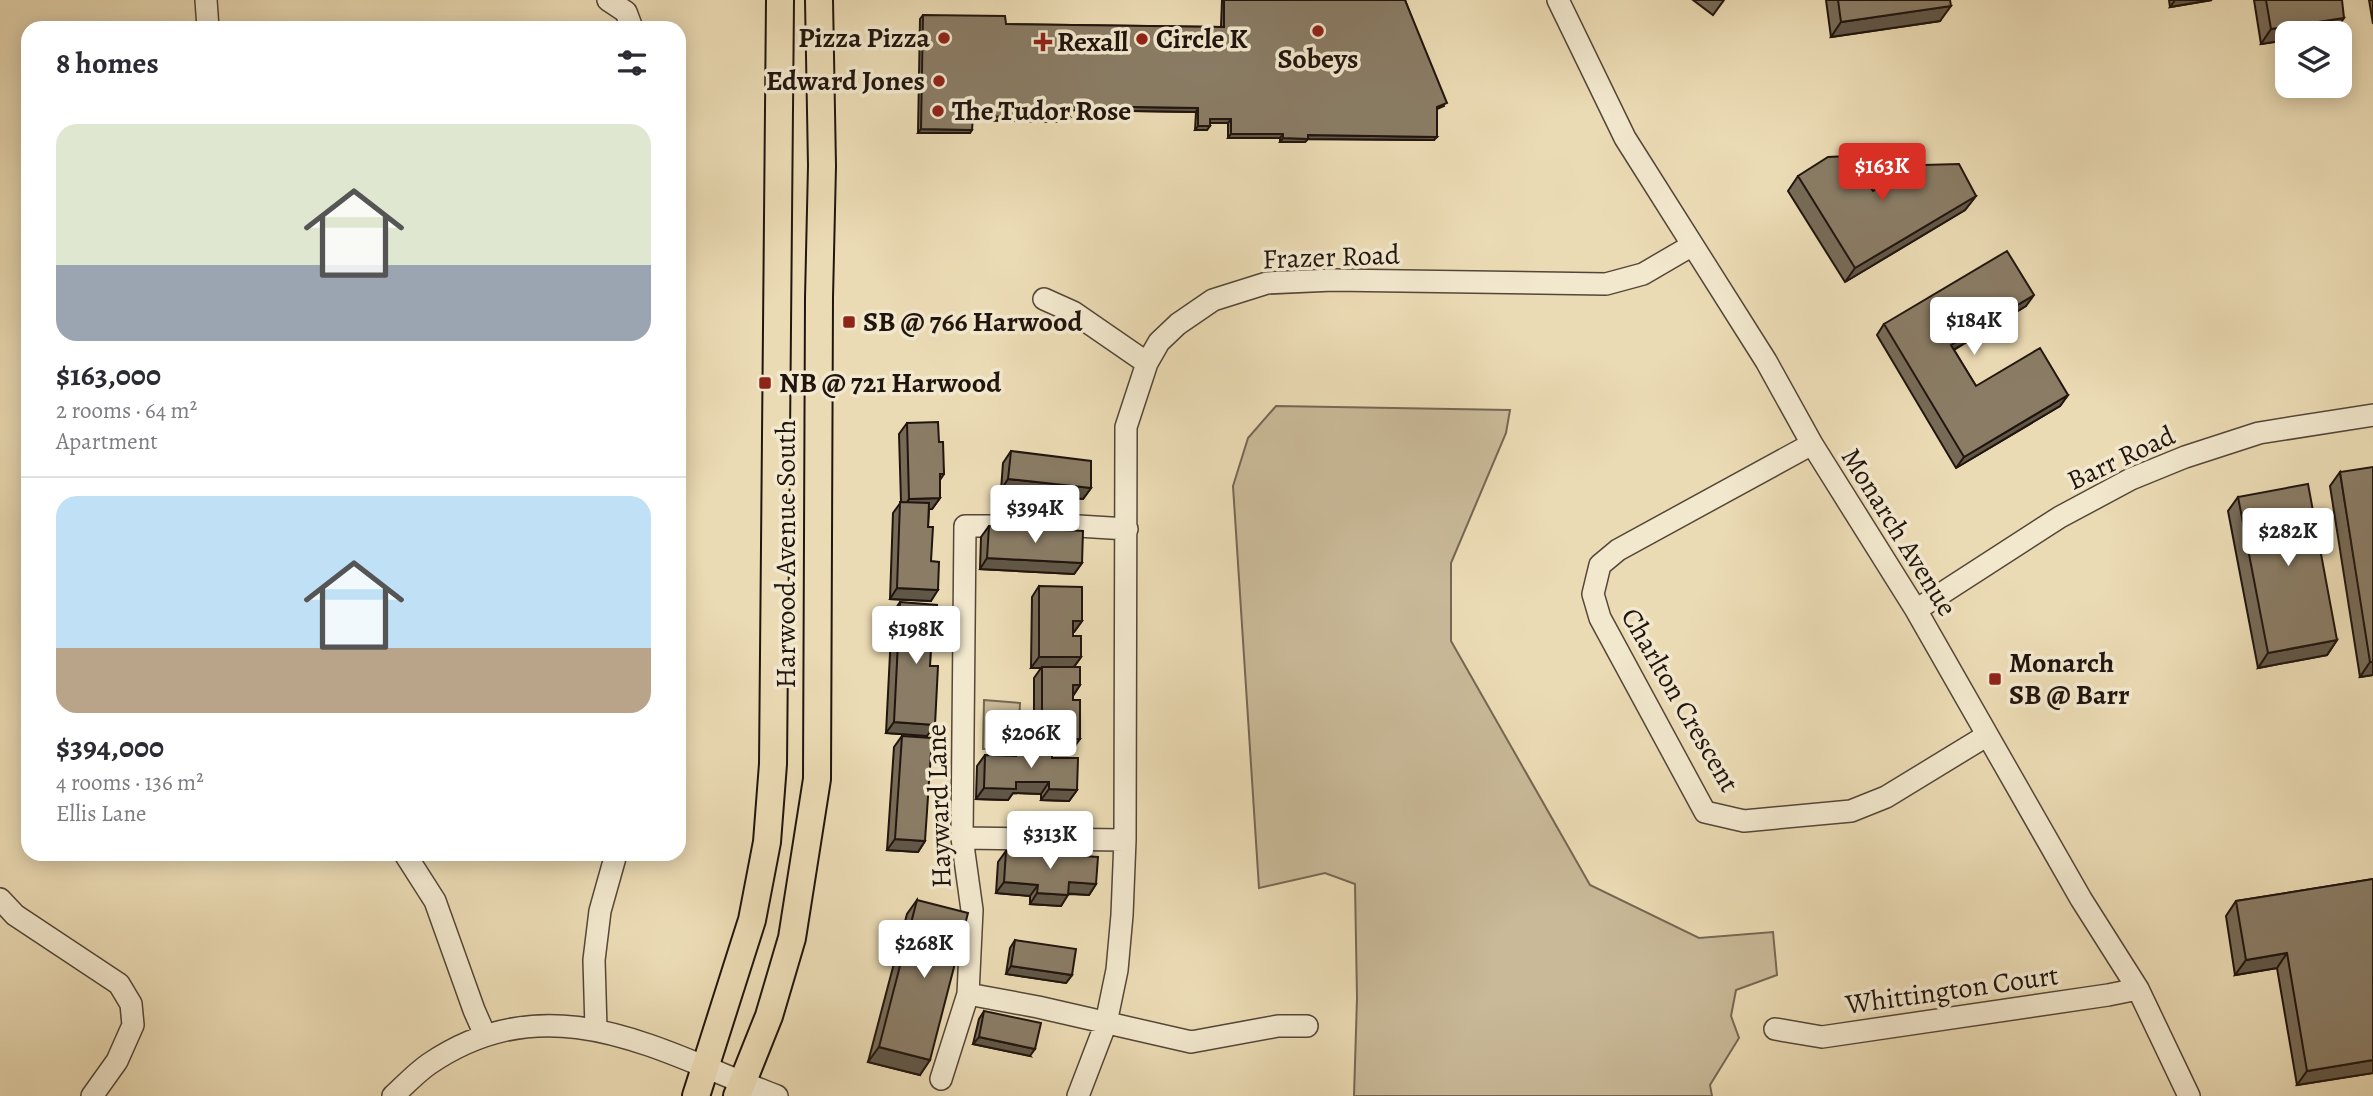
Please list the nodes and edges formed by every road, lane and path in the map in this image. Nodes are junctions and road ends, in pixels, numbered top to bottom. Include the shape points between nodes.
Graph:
1 (206, 0) edge
2 (608, 0) edge
3 (780, 0) edge
4 (819, 0) edge
5 (1558, 0) edge
6 (208, 21) edge
7 (629, 21) edge
8 (1691, 246) junction
9 (1044, 299) dead end
10 (1146, 363) junction
11 (2373, 415) edge
12 (1812, 444) junction
13 (1127, 529) junction
14 (1916, 610) junction
15 (1986, 736) junction
16 (962, 838) junction
17 (1125, 840) junction
18 (409, 861) edge
19 (614, 861) edge
20 (0, 900) edge
21 (2138, 989) junction
22 (968, 994) junction
23 (1106, 1023) junction
24 (1307, 1026) dead end
25 (596, 1029) junction
26 (1775, 1029) dead end
27 (485, 1035) junction
28 (706, 1067) junction
29 (941, 1079) dead end
30 (740, 1089) edge
31 (92, 1096) edge
32 (393, 1096) edge
33 (696, 1096) edge
34 (777, 1096) edge
35 (1078, 1096) edge
36 (2189, 1096) edge

1 - 6 street
2 - 7 street via 626,12
3 - 28 main road, Harwood Avenue South via 773,764 767,842 752,920
4 - 30 main road, Harwood Avenue South via 817,779 792,938 769,1016
5 - 8 street, Monarch Avenue via 1625,138
8 - 10 street, Frazer Road via 1643,274 1606,284 1267,283 1213,300 1178,324
8 - 12 street, Monarch Avenue via 1766,361
9 - 10 street via 1073,312
10 - 13 street, Frazer Road via 1126,427
11 - 14 street, Barr Road via 2259,433 2131,479 2060,517
12 - 14 street, Monarch Avenue
12 - 15 street, Charlton Crescent via 1618,550 1600,565 1592,594 1600,618 1705,812 1744,821 1851,811 1886,797
13 - 16 street, Hayward Lane via 965,526
13 - 17 street, Frazer Road
14 - 15 street, Monarch Avenue
15 - 21 street, Monarch Avenue
16 - 17 street
16 - 22 street, Hayward Lane via 972,910
17 - 23 street, Frazer Road via 1117,970
18 - 27 street via 435,901
19 - 25 street via 600,911 594,960
20 - 31 street via 15,915 119,984 131,1004 133,1025 117,1061
21 - 26 street, Whittington Court via 1822,1037
21 - 36 street, Monarch Avenue
22 - 23 street
22 - 29 street, Hayward Lane
23 - 24 street via 1191,1042 1278,1026
23 - 35 street, Frazer Road
25 - 27 street via 541,1026
25 - 28 street via 634,1038
27 - 32 street via 428,1065
28 - 30 street
28 - 33 main road, Harwood Avenue South
30 - 34 street

